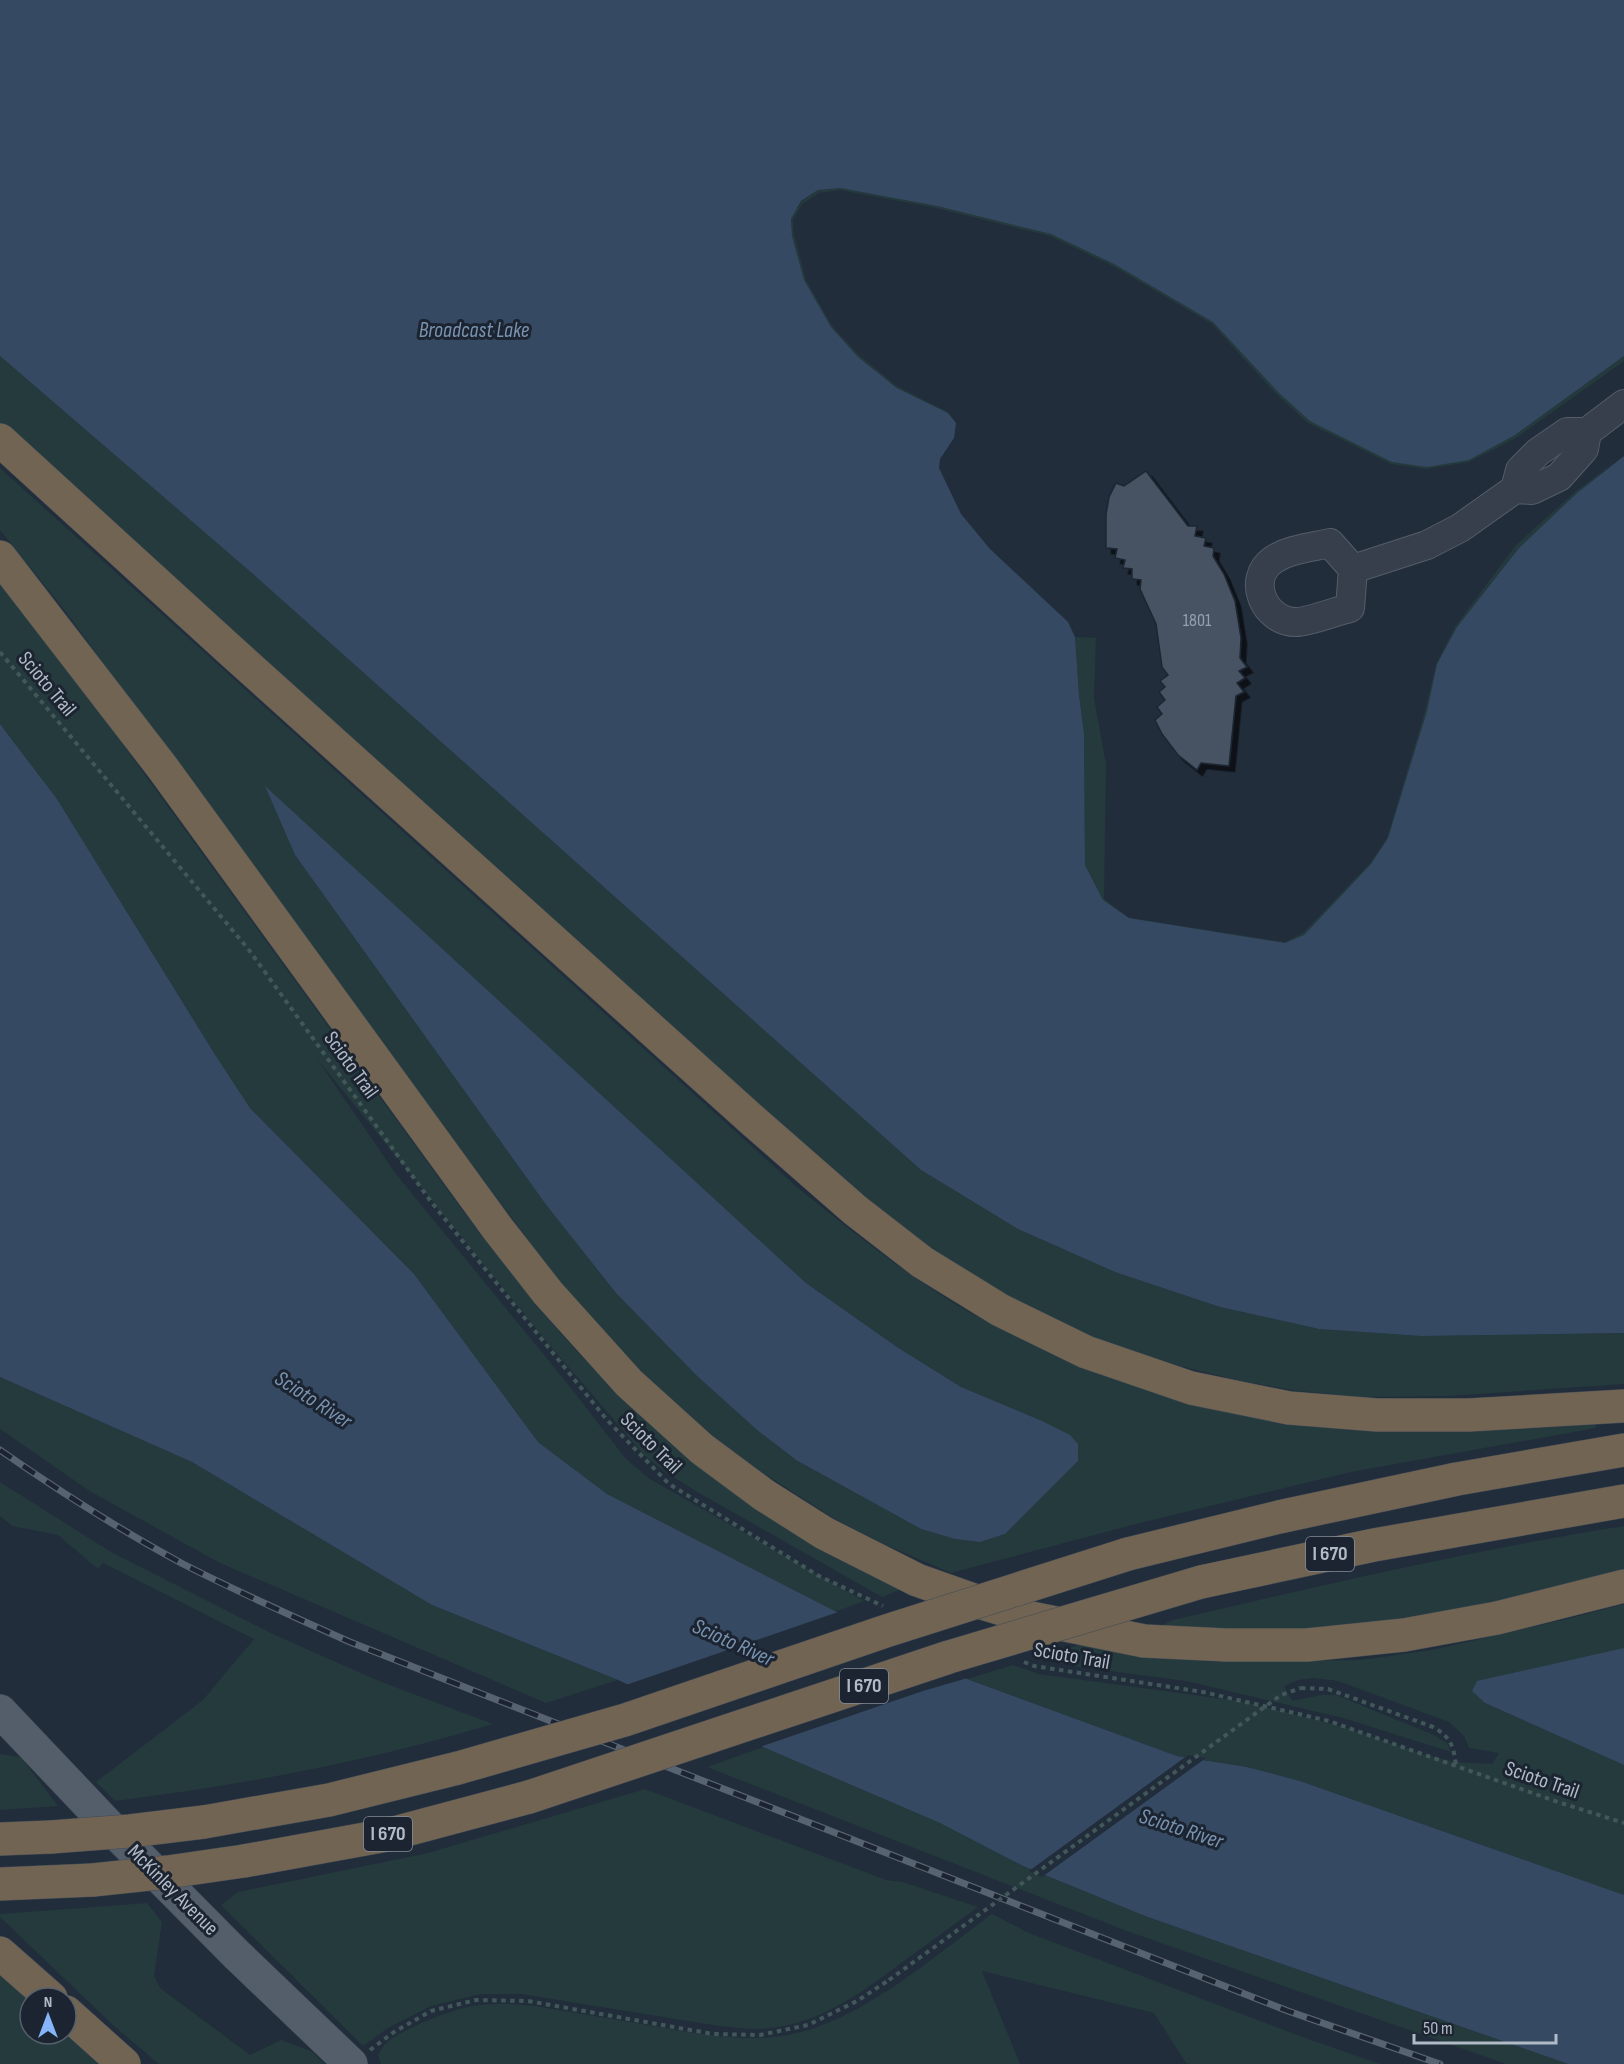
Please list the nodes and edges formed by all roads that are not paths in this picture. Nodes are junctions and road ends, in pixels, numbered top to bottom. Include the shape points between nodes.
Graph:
1 (1624, 404) edge
2 (0, 440) edge
3 (0, 556) edge
4 (1353, 569) dead end
5 (1624, 1406) edge
6 (1624, 1450) edge
7 (1624, 1501) edge
8 (1624, 1586) edge
9 (0, 1711) edge
10 (0, 1839) edge
11 (0, 1884) edge
12 (0, 1953) edge
13 (37, 1986) edge
14 (78, 2023) edge
15 (360, 2058) edge
16 (124, 2064) edge

1 - 4 lane via 1587,432 1584,449 1559,477 1532,490 1515,489 1460,528 1427,545
2 - 5 highway via 855,1210 922,1262 1000,1310 1086,1352 1191,1388 1289,1408 1377,1415 1468,1415
3 - 8 highway via 162,767 548,1293 628,1383 702,1449 814,1527 917,1580 960,1595 1031,1618 1144,1641 1226,1645 1357,1641 1497,1618
6 - 10 highway, I 670, bridge via 1457,1479 1128,1554 625,1720 329,1800 129,1831
7 - 11 highway, I 670, bridge via 1374,1545 1200,1582 949,1657 530,1797 387,1835 168,1872
9 - 15 main road, McKinley Avenue via 236,1954
12 - 13 highway
14 - 16 highway

